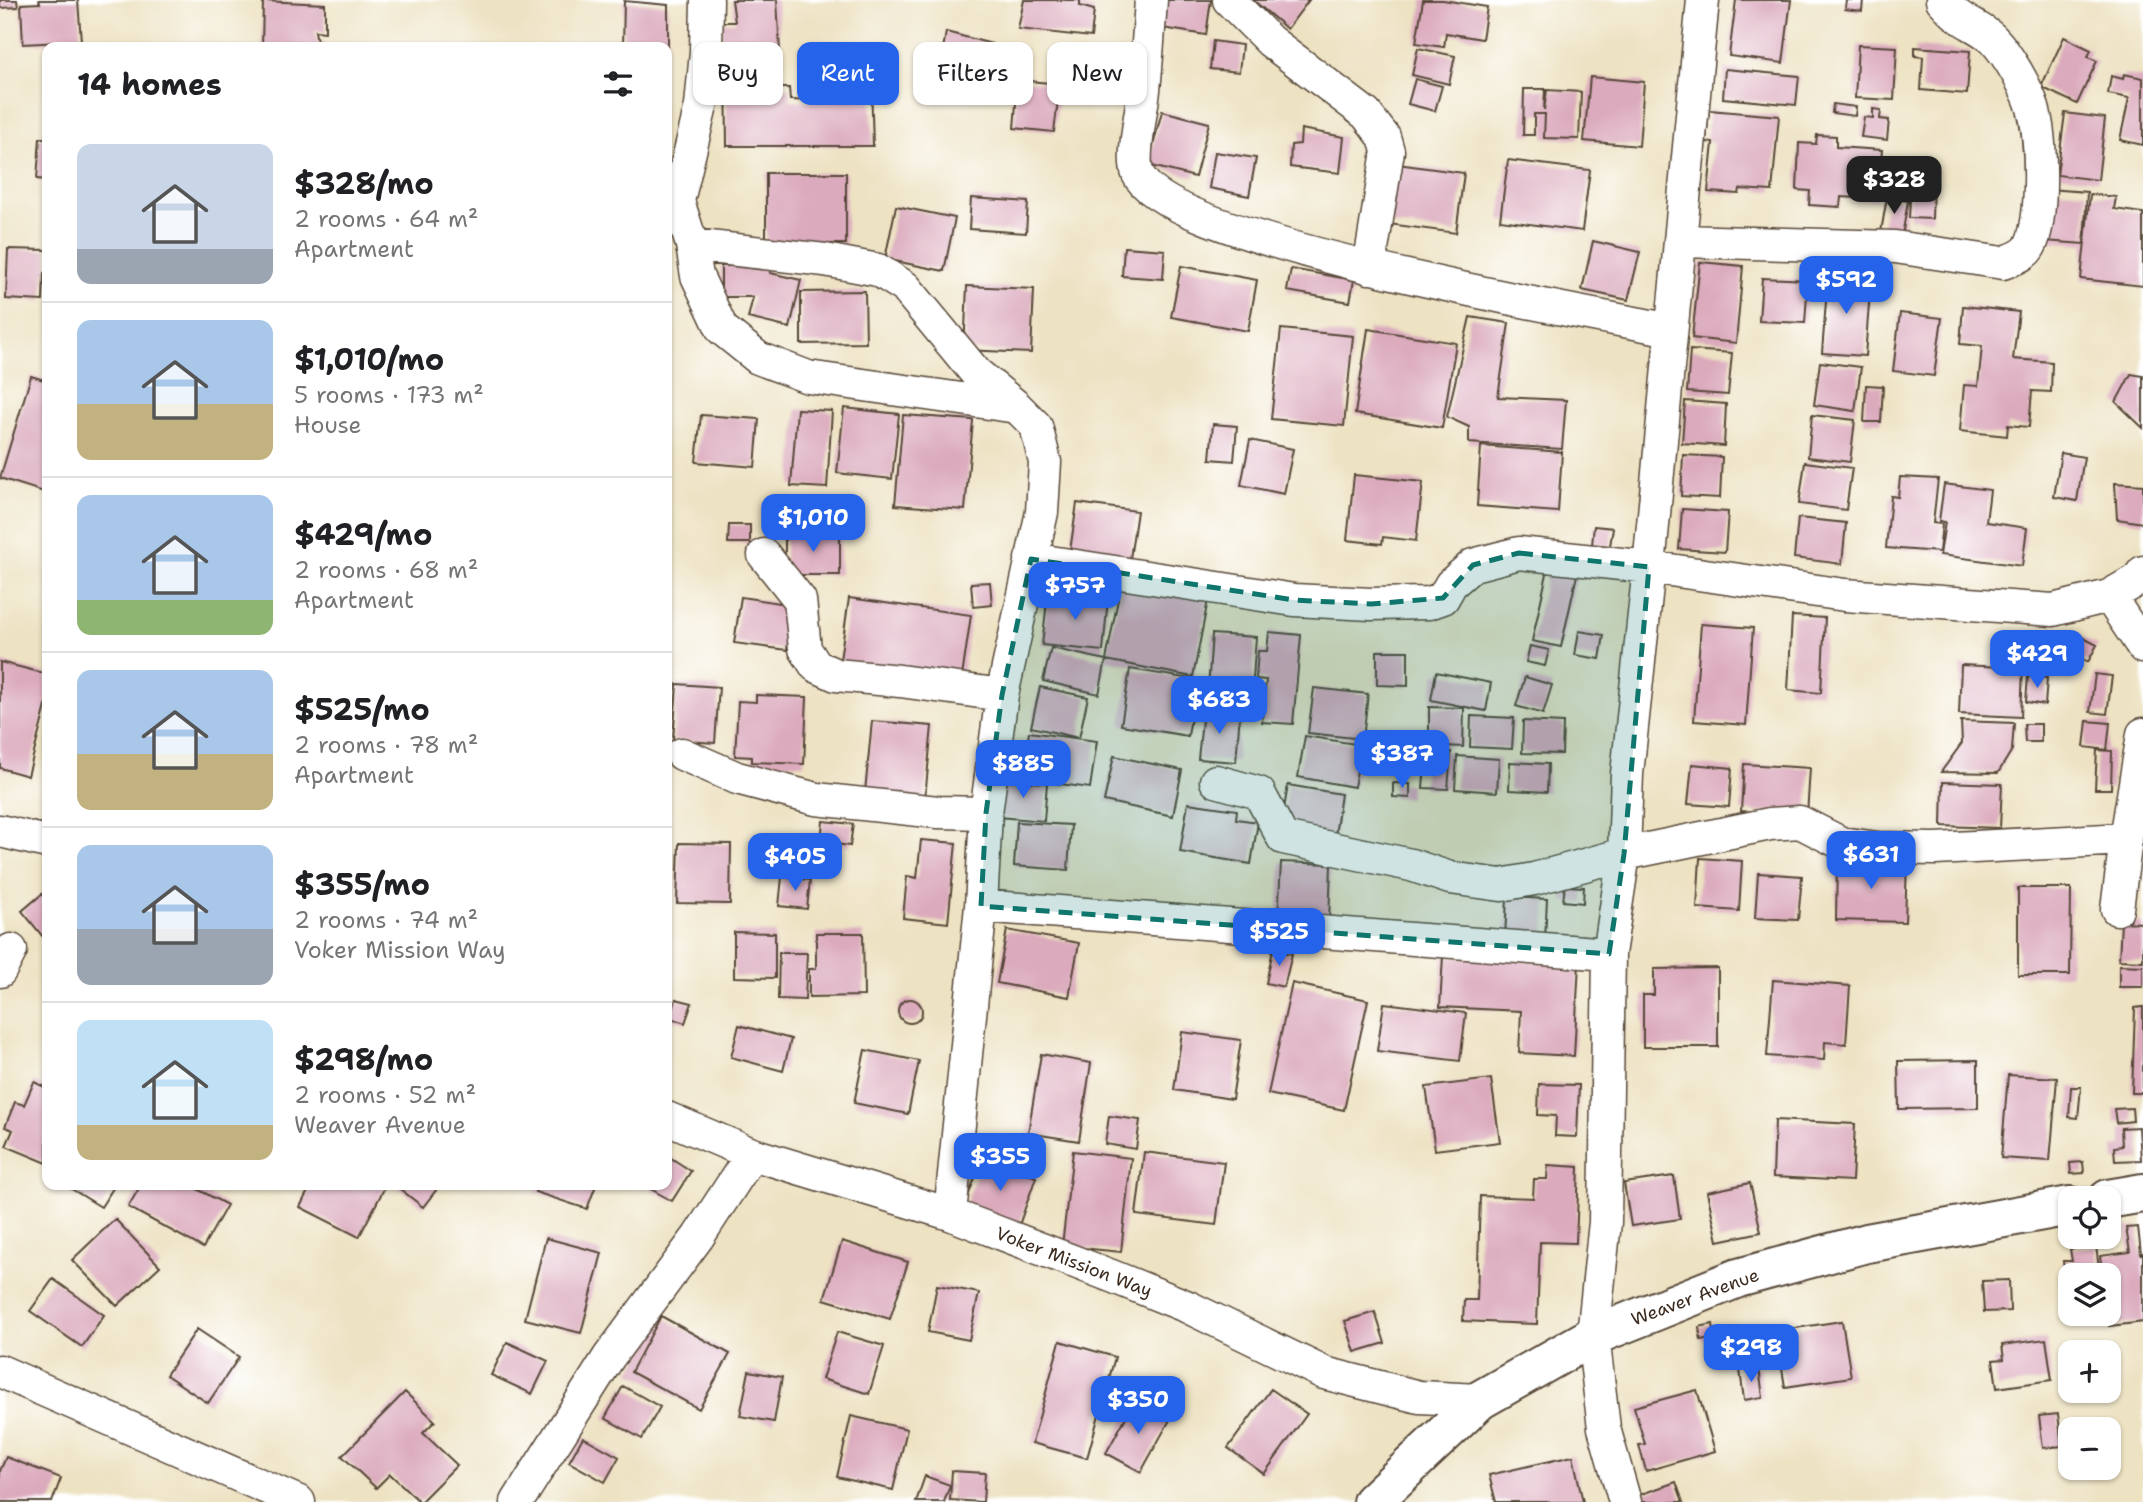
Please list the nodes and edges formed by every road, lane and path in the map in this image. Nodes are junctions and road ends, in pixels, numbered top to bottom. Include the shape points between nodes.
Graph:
1 (707, 0) edge
2 (1150, 0) edge
3 (1229, 0) edge
4 (1703, 0) edge
5 (1942, 0) edge
6 (1680, 241) junction
7 (692, 245) junction
8 (1369, 268) junction
9 (1671, 330) junction
10 (1017, 407) junction
11 (764, 555) dead end
12 (1031, 559) junction
13 (1650, 567) junction
14 (2143, 572) edge
15 (2109, 596) junction
16 (2143, 647) edge
17 (1002, 695) junction
18 (2143, 734) edge
19 (682, 754) dead end
20 (1216, 781) dead end
21 (986, 813) junction
22 (0, 831) edge
23 (2126, 839) junction
24 (42, 841) edge
25 (1624, 854) junction
26 (981, 906) junction
27 (2117, 909) dead end
28 (1609, 954) junction
29 (672, 1120) edge
30 (752, 1154) junction
31 (2143, 1193) edge
32 (2121, 1197) edge
33 (2058, 1208) edge
34 (950, 1214) junction
35 (1593, 1336) junction
36 (0, 1371) edge
37 (1480, 1400) junction
38 (233, 1489) edge
39 (299, 1502) edge
40 (517, 1502) edge
41 (1373, 1502) edge
42 (1625, 1502) edge

1 - 7 street via 701,106 678,201
2 - 8 street via 1136,171 1144,185 1245,233
3 - 8 street via 1270,41 1366,114 1384,137 1388,151
4 - 6 street
5 - 6 street via 1993,38 2033,107 2040,138 2040,171 2029,248 2003,262 1895,247
6 - 9 street
7 - 10 street via 878,270 905,287 976,373
7 - 10 street via 697,276 722,329 758,358 808,377
8 - 9 street
9 - 13 street
10 - 12 street via 1037,426 1045,462 1042,512
11 - 17 street via 800,600 805,649 816,666 836,675
12 - 13 street via 1294,600 1371,604 1429,603 1443,598 1473,565 1519,553
12 - 17 street
13 - 15 street via 1845,595 2053,610
13 - 25 street via 1627,774
14 - 15 street
15 - 16 street
17 - 21 street
18 - 23 street
19 - 21 street via 737,778 816,799
20 - 25 street via 1259,793 1283,838 1450,878 1502,885
21 - 26 street
22 - 24 street
23 - 25 street via 1878,848 1841,843 1800,822 1737,829
23 - 27 street
25 - 28 street
26 - 28 street
26 - 34 street
28 - 35 street via 1605,1222
29 - 30 street, Voker Mission Way
30 - 34 street, Voker Mission Way
30 - 40 street via 698,1237 609,1357
31 - 32 street
33 - 35 street, Weaver Avenue via 1867,1243 1738,1278
34 - 37 street, Voker Mission Way via 1188,1307 1324,1373 1419,1397
35 - 37 street, Weaver Avenue
35 - 42 street via 1604,1428
36 - 38 street
37 - 41 street, Weaver Avenue
38 - 39 street

